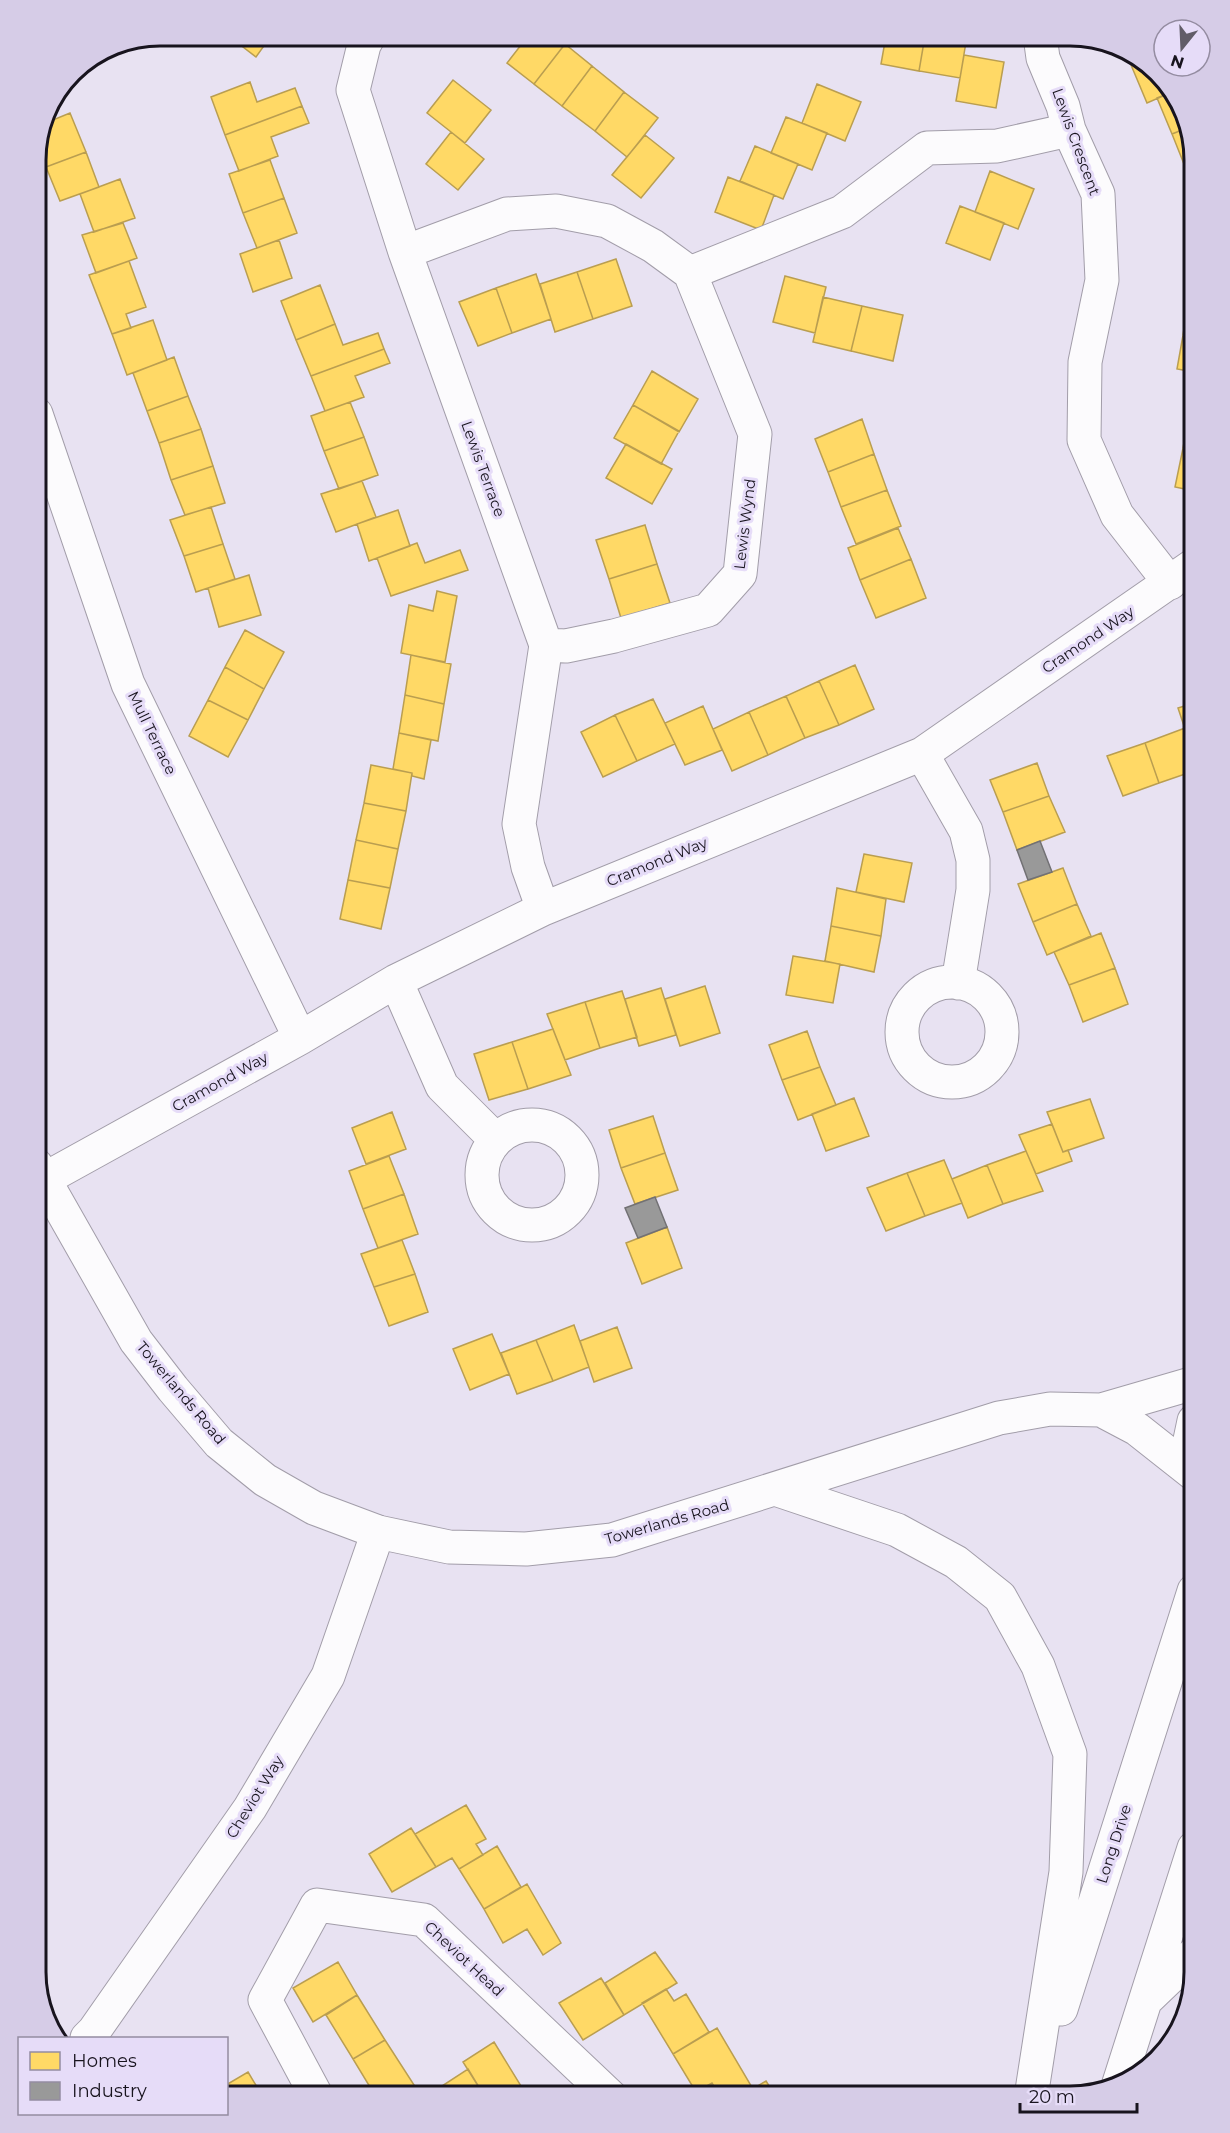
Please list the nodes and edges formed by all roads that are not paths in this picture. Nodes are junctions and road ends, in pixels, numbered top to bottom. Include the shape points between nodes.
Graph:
1 (364, 47) edge
2 (1042, 47) edge
3 (1069, 130) junction
4 (405, 252) junction
5 (690, 273) junction
6 (47, 446) edge
7 (1182, 574) edge
8 (546, 645) junction
9 (922, 754) junction
10 (543, 909) junction
11 (396, 981) junction
12 (958, 983) dead end
13 (300, 1038) junction
14 (496, 1140) dead end
15 (46, 1168) edge
16 (46, 1185) edge
17 (1184, 1386) edge
18 (1101, 1410) junction
19 (1184, 1464) edge
20 (775, 1489) junction
21 (378, 1532) junction
22 (1184, 1622) edge
23 (1184, 1880) edge
24 (1184, 1964) edge
25 (1146, 2000) junction
26 (88, 2037) edge
27 (1122, 2074) edge
28 (311, 2086) edge
29 (599, 2086) edge
30 (1034, 2086) edge
31 (1036, 2086) edge

1 - 4 street, Lewis Terrace via 354,90
2 - 3 street, Lewis Crescent
3 - 5 street via 997,146 927,148 842,212
3 - 7 street, Lewis Crescent via 1098,194 1102,269 1085,362 1084,440 1118,515
4 - 5 street via 507,214 556,211 607,221
4 - 8 street, Lewis Terrace
5 - 8 street, Lewis Wynd via 755,434 740,574 708,609 595,640 567,646
6 - 13 street, Mull Terrace via 128,684
7 - 9 street, Cramond Way
8 - 10 street, Lewis Terrace via 519,824 528,867
9 - 10 street, Cramond Way
9 - 12 street via 966,831 973,860 973,890
10 - 11 street, Cramond Way
11 - 13 street, Cramond Way
11 - 14 street via 442,1086
13 - 15 street, Cramond Way
16 - 21 street, Towerlands Road via 136,1341 219,1443 265,1480 314,1508
17 - 18 street, Towerlands Road
18 - 19 street, Towerlands Road via 1137,1429
18 - 20 street, Towerlands Road via 1050,1409 999,1418
20 - 21 street, Towerlands Road via 612,1540 548,1547 449,1547
20 - 30 street via 897,1530 956,1562 1000,1596 1038,1666 1070,1754 1066,1872
21 - 26 street, Cheviot Way via 328,1676 250,1808
22 - 31 street, Long Drive
23 - 25 street
24 - 25 street
25 - 27 street
28 - 29 street, Cheviot Head via 265,2000 317,1905 424,1920

